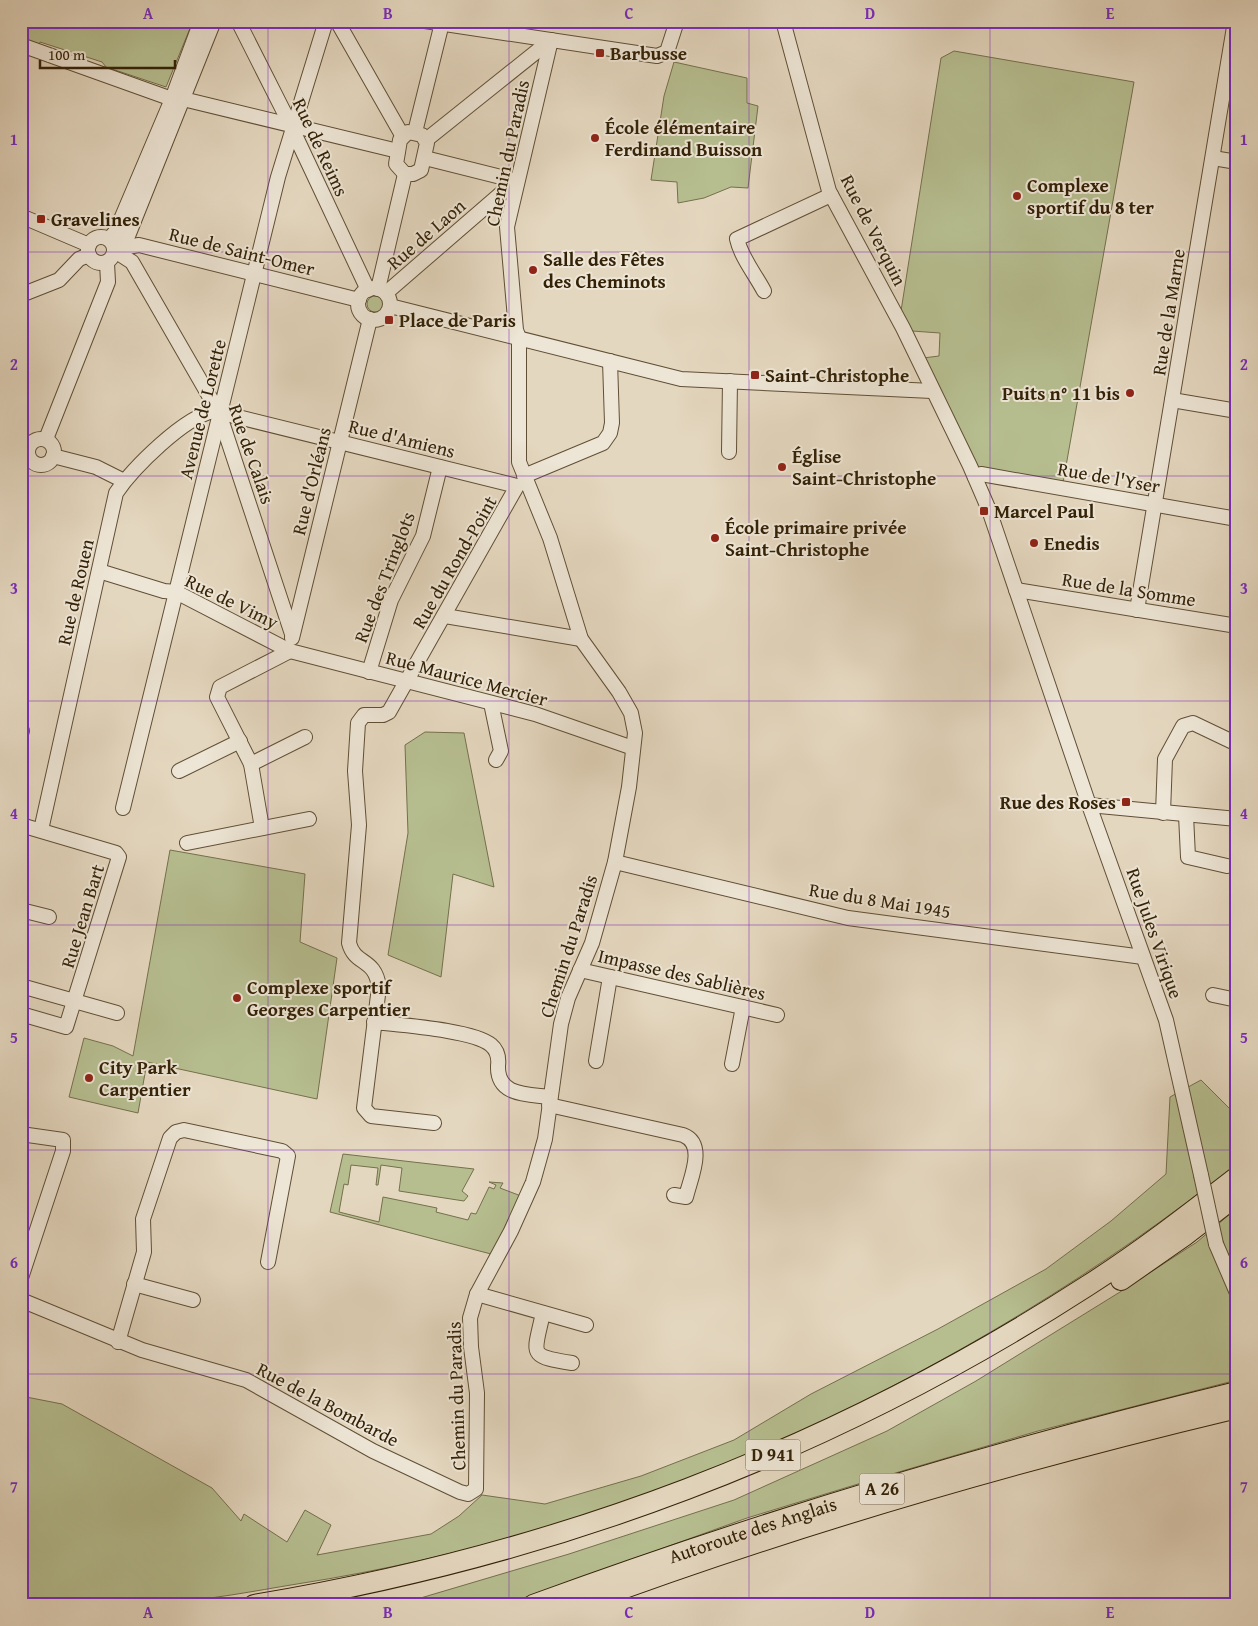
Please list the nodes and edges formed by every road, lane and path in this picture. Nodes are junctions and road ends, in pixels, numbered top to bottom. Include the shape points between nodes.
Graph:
1 (201, 21) edge
2 (214, 21) edge
3 (238, 21) edge
4 (326, 21) edge
5 (337, 21) edge
6 (425, 21) edge
7 (677, 21) edge
8 (783, 21) edge
9 (1235, 21) edge
10 (442, 24) junction
11 (551, 40) junction
12 (22, 51) edge
13 (178, 99) junction
14 (294, 125) junction
15 (415, 136) junction
16 (398, 151) junction
17 (425, 158) junction
18 (1212, 158) junction
19 (1237, 162) edge
20 (405, 174) junction
21 (516, 185) junction
22 (831, 195) junction
23 (21, 216) edge
24 (89, 250) junction
25 (112, 250) junction
26 (256, 274) junction
27 (764, 290) dead end
28 (21, 295) edge
29 (376, 296) junction
30 (370, 320) junction
31 (519, 338) junction
32 (610, 361) junction
33 (730, 381) junction
34 (932, 391) junction
35 (1172, 400) junction
36 (1237, 411) edge
37 (219, 413) junction
38 (46, 440) junction
39 (340, 442) junction
40 (25, 451) edge
41 (729, 452) dead end
42 (53, 456) junction
43 (440, 467) junction
44 (975, 477) junction
45 (124, 481) junction
46 (522, 481) junction
47 (1155, 504) junction
48 (1237, 519) edge
49 (98, 571) junction
50 (1016, 590) junction
51 (176, 592) junction
52 (1137, 610) junction
53 (445, 616) junction
54 (1237, 626) edge
55 (292, 634) junction
56 (581, 639) junction
57 (290, 651) junction
58 (369, 672) junction
59 (407, 681) junction
60 (491, 703) junction
61 (305, 737) dead end
62 (240, 741) junction
63 (1237, 744) edge
64 (633, 748) junction
65 (496, 760) dead end
66 (251, 764) junction
67 (179, 771) dead end
68 (1089, 805) junction
69 (123, 808) dead end
70 (1163, 813) junction
71 (1186, 815) junction
72 (309, 819) dead end
73 (1237, 819) edge
74 (21, 825) edge
75 (262, 828) junction
76 (41, 830) junction
77 (187, 843) dead end
78 (615, 862) junction
79 (1227, 866) dead end
80 (21, 910) edge
81 (49, 917) dead end
82 (1143, 957) junction
83 (580, 970) junction
84 (610, 978) junction
85 (21, 986) edge
86 (1213, 995) dead end
87 (1237, 1000) edge
88 (75, 1002) junction
89 (743, 1007) junction
90 (117, 1013) dead end
91 (21, 1014) edge
92 (777, 1014) dead end
93 (374, 1022) junction
94 (596, 1061) dead end
95 (732, 1064) dead end
96 (549, 1101) junction
97 (434, 1124) dead end
98 (21, 1134) edge
99 (1237, 1177) edge
100 (674, 1195) dead end
101 (1237, 1195) edge
102 (268, 1262) dead end
103 (21, 1278) edge
104 (134, 1284) junction
105 (1237, 1293) edge
106 (477, 1294) junction
107 (21, 1300) edge
108 (193, 1300) dead end
109 (544, 1313) junction
110 (586, 1325) dead end
111 (118, 1342) junction
112 (572, 1363) dead end
113 (1237, 1392) edge
114 (1237, 1408) edge
115 (474, 1491) joint
116 (254, 1605) edge
117 (332, 1605) edge
118 (533, 1605) edge
119 (578, 1605) edge

1 - 13 street
2 - 13 street
3 - 14 street, Rue de Reims via 286,116
4 - 14 street, Avenue de Lorette
5 - 15 street
6 - 10 street
7 - 11 street via 667,52 657,56
8 - 22 street, Rue de Verquin
9 - 18 street, Rue de la Marne
10 - 11 street
10 - 15 street
11 - 15 street
11 - 21 street, Chemin du Paradis
12 - 13 street
13 - 14 street
13 - 25 street via 128,236
14 - 16 street
14 - 26 street, Avenue de Lorette via 278,177
14 - 29 street, Rue de Reims via 296,137
15 - 16 street
15 - 17 street
16 - 20 street via 396,164
17 - 20 street via 421,170
17 - 21 street
18 - 19 street
18 - 35 street, Rue de la Marne
20 - 29 street
21 - 29 street, Rue de Laon via 505,190
21 - 31 street, Chemin du Paradis via 507,227
22 - 27 street via 737,239 740,252
22 - 34 street, Rue de Verquin via 903,328
23 - 24 street, Rue de Calais
24 - 25 street, Rue de Saint-Omer via 95,238
24 - 25 street, Rue de Calais via 96,263
24 - 28 street via 59,280
25 - 26 street, Rue de Saint-Omer via 138,245
25 - 37 street, Rue de Calais via 132,262
25 - 38 street via 108,282
26 - 29 street, Rue de Saint-Omer
26 - 37 street, Avenue de Lorette
29 - 30 street via 362,314
29 - 30 street via 388,311 381,319
29 - 31 street, Rue de Saint-Omer
30 - 39 street, Rue d'Orléans
31 - 32 street, Rue de Saint-Omer
31 - 46 street, Chemin du Paradis via 518,455
32 - 33 street, Rue de Saint-Omer via 681,379
32 - 46 street via 612,423 603,443
33 - 34 street, Rue de Saint-Omer
33 - 41 street
34 - 44 street, Rue de Verquin
35 - 36 street
35 - 47 street, Rue de la Marne
37 - 39 street, Rue d'Amiens
37 - 45 street, Rue de Rouen via 205,414 182,428
37 - 51 street, Avenue de Lorette
37 - 55 street, Rue de Calais
38 - 40 street via 34,440
38 - 42 street via 53,448
39 - 43 street, Rue d'Amiens
39 - 55 street, Rue d'Orléans
40 - 42 street via 32,462 40,465
42 - 45 street via 96,467
43 - 46 street, Rue d'Amiens
43 - 58 street, Rue des Tringlots via 423,536 391,600
44 - 47 street, Rue de l'Yser via 981,474
44 - 50 street, Rue Jules Virique
45 - 49 street, Rue de Rouen via 116,493
46 - 53 street, Rue du Rond-Point
46 - 56 street, Chemin du Paradis via 550,538
47 - 48 street, Rue de l'Yser
47 - 52 street, Rue de la Marne
49 - 51 street, Rue de Vimy
49 - 76 street, Rue de Rouen
50 - 52 street, Rue de la Somme
50 - 68 street, Rue Jules Virique
51 - 57 street, Rue de Vimy
51 - 69 street, Avenue de Lorette
52 - 54 street, Rue de la Somme
53 - 56 street
53 - 59 street, Rue du Rond-Point
55 - 57 street, Rue d'Orléans
56 - 64 street, Chemin du Paradis via 631,713
57 - 58 street, Rue Maurice Mercier
57 - 62 street via 220,687 217,697
58 - 59 street, Rue Maurice Mercier
59 - 60 street, Rue Maurice Mercier
59 - 93 street, Rue du Rond-Point via 387,714 364,715 358,723 355,771 359,825 349,943 355,956 372,966 377,975 379,987
60 - 64 street, Rue Maurice Mercier via 535,714
60 - 65 street via 500,750
61 - 66 street
62 - 66 street
62 - 67 street
63 - 70 street via 1193,723 1183,726 1165,759
64 - 78 street, Chemin du Paradis
66 - 75 street
68 - 70 street
68 - 82 street, Rue Jules Virique
70 - 71 street
71 - 73 street
71 - 79 street via 1188,858
72 - 75 street
74 - 76 street, Rue Jean Bart
75 - 77 street
76 - 88 street, Rue Jean Bart via 116,853 119,857
78 - 82 street, Rue du 8 Mai 1945 via 848,918
78 - 83 street, Chemin du Paradis via 592,942
80 - 81 street
82 - 105 street, Rue Jules Virique, bridge via 1166,1020 1216,1244
83 - 84 street, Impasse des Sablières
83 - 96 street, Chemin du Paradis via 561,1024
84 - 89 street, Impasse des Sablières
84 - 94 street
85 - 88 street
86 - 87 street
88 - 90 street
88 - 91 street, Rue Jean Bart via 66,1027
89 - 92 street, Impasse des Sablières
89 - 95 street
93 - 96 street via 436,1029 484,1041 497,1054 502,1084
93 - 97 street via 364,1099 366,1113
96 - 100 street via 692,1140 696,1151 686,1197
96 - 106 street, Chemin du Paradis via 545,1139 534,1182
98 - 103 street via 63,1140 63,1151
99 - 116 highway, D 941 via 1089,1286 992,1345 855,1418 763,1460 655,1502 481,1557 338,1591
101 - 117 highway, D 941 via 1160,1253 1036,1334 916,1403 768,1473 670,1512 560,1548 447,1580
102 - 104 street via 288,1156 282,1151 181,1130 170,1138 143,1219 144,1252
104 - 108 street
104 - 111 street
106 - 109 street
106 - 115 street, Chemin du Paradis via 470,1318 477,1393 478,1460
107 - 111 street, Rue de la Bombarde
109 - 110 street
109 - 112 street via 536,1347 538,1355 544,1359
111 - 115 street, Rue de la Bombarde via 246,1380 387,1458 460,1492 468,1494
113 - 118 highway, Autoroute des Anglais / A 26 via 1001,1453 786,1517
114 - 119 highway, Autoroute des Anglais / A 26 via 970,1478 795,1531

